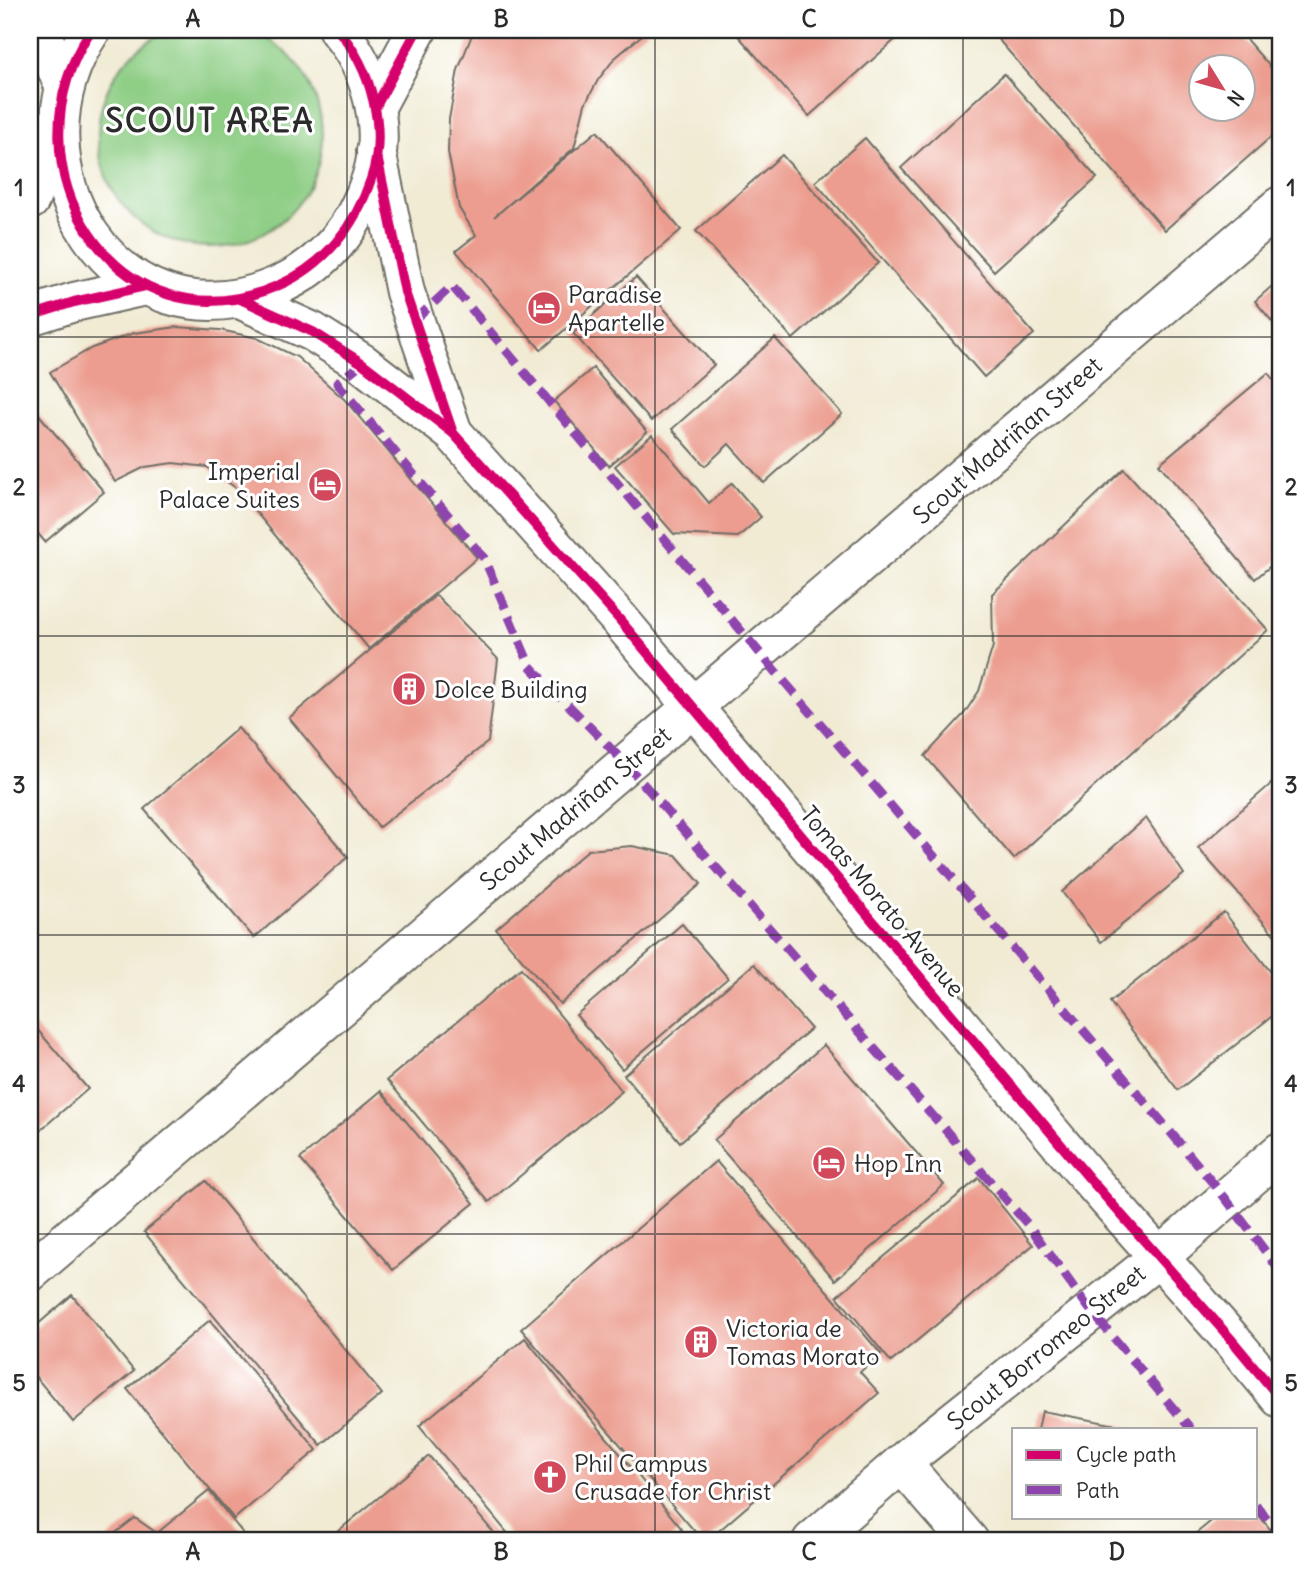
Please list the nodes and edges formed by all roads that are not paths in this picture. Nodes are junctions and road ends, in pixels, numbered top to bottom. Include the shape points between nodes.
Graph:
1 (40, 30) edge
2 (91, 30) edge
3 (338, 30) edge
4 (417, 30) edge
5 (61, 79) junction
6 (375, 108) junction
7 (50, 150) junction
8 (376, 152) junction
9 (30, 200) edge
10 (1280, 206) edge
11 (145, 286) junction
12 (240, 299) junction
13 (30, 316) edge
14 (453, 433) junction
15 (692, 708) junction
16 (1280, 1152) edge
17 (1157, 1258) junction
18 (30, 1272) edge
19 (1280, 1398) edge
20 (902, 1464) junction
21 (812, 1541) edge
22 (969, 1541) edge

1 - 5 street
2 - 5 street
3 - 6 street via 363,70
4 - 6 street
5 - 7 street
6 - 8 street
7 - 9 street
7 - 11 street via 62,199 73,221 104,258
8 - 12 street via 357,214 328,253 288,282
8 - 14 street, Tomas Morato Avenue via 405,292
10 - 15 street, Scout Madriñan Street
11 - 12 street via 192,299
11 - 13 street
12 - 14 street, Tomas Morato Avenue via 313,332 362,363
14 - 15 street, Tomas Morato Avenue
15 - 17 street, Tomas Morato Avenue
15 - 18 street, Scout Madriñan Street
16 - 17 street, Scout Borromeo Street
17 - 19 street, Tomas Morato Avenue
17 - 20 street, Scout Borromeo Street
20 - 21 street, Scout Borromeo Street
20 - 22 street

